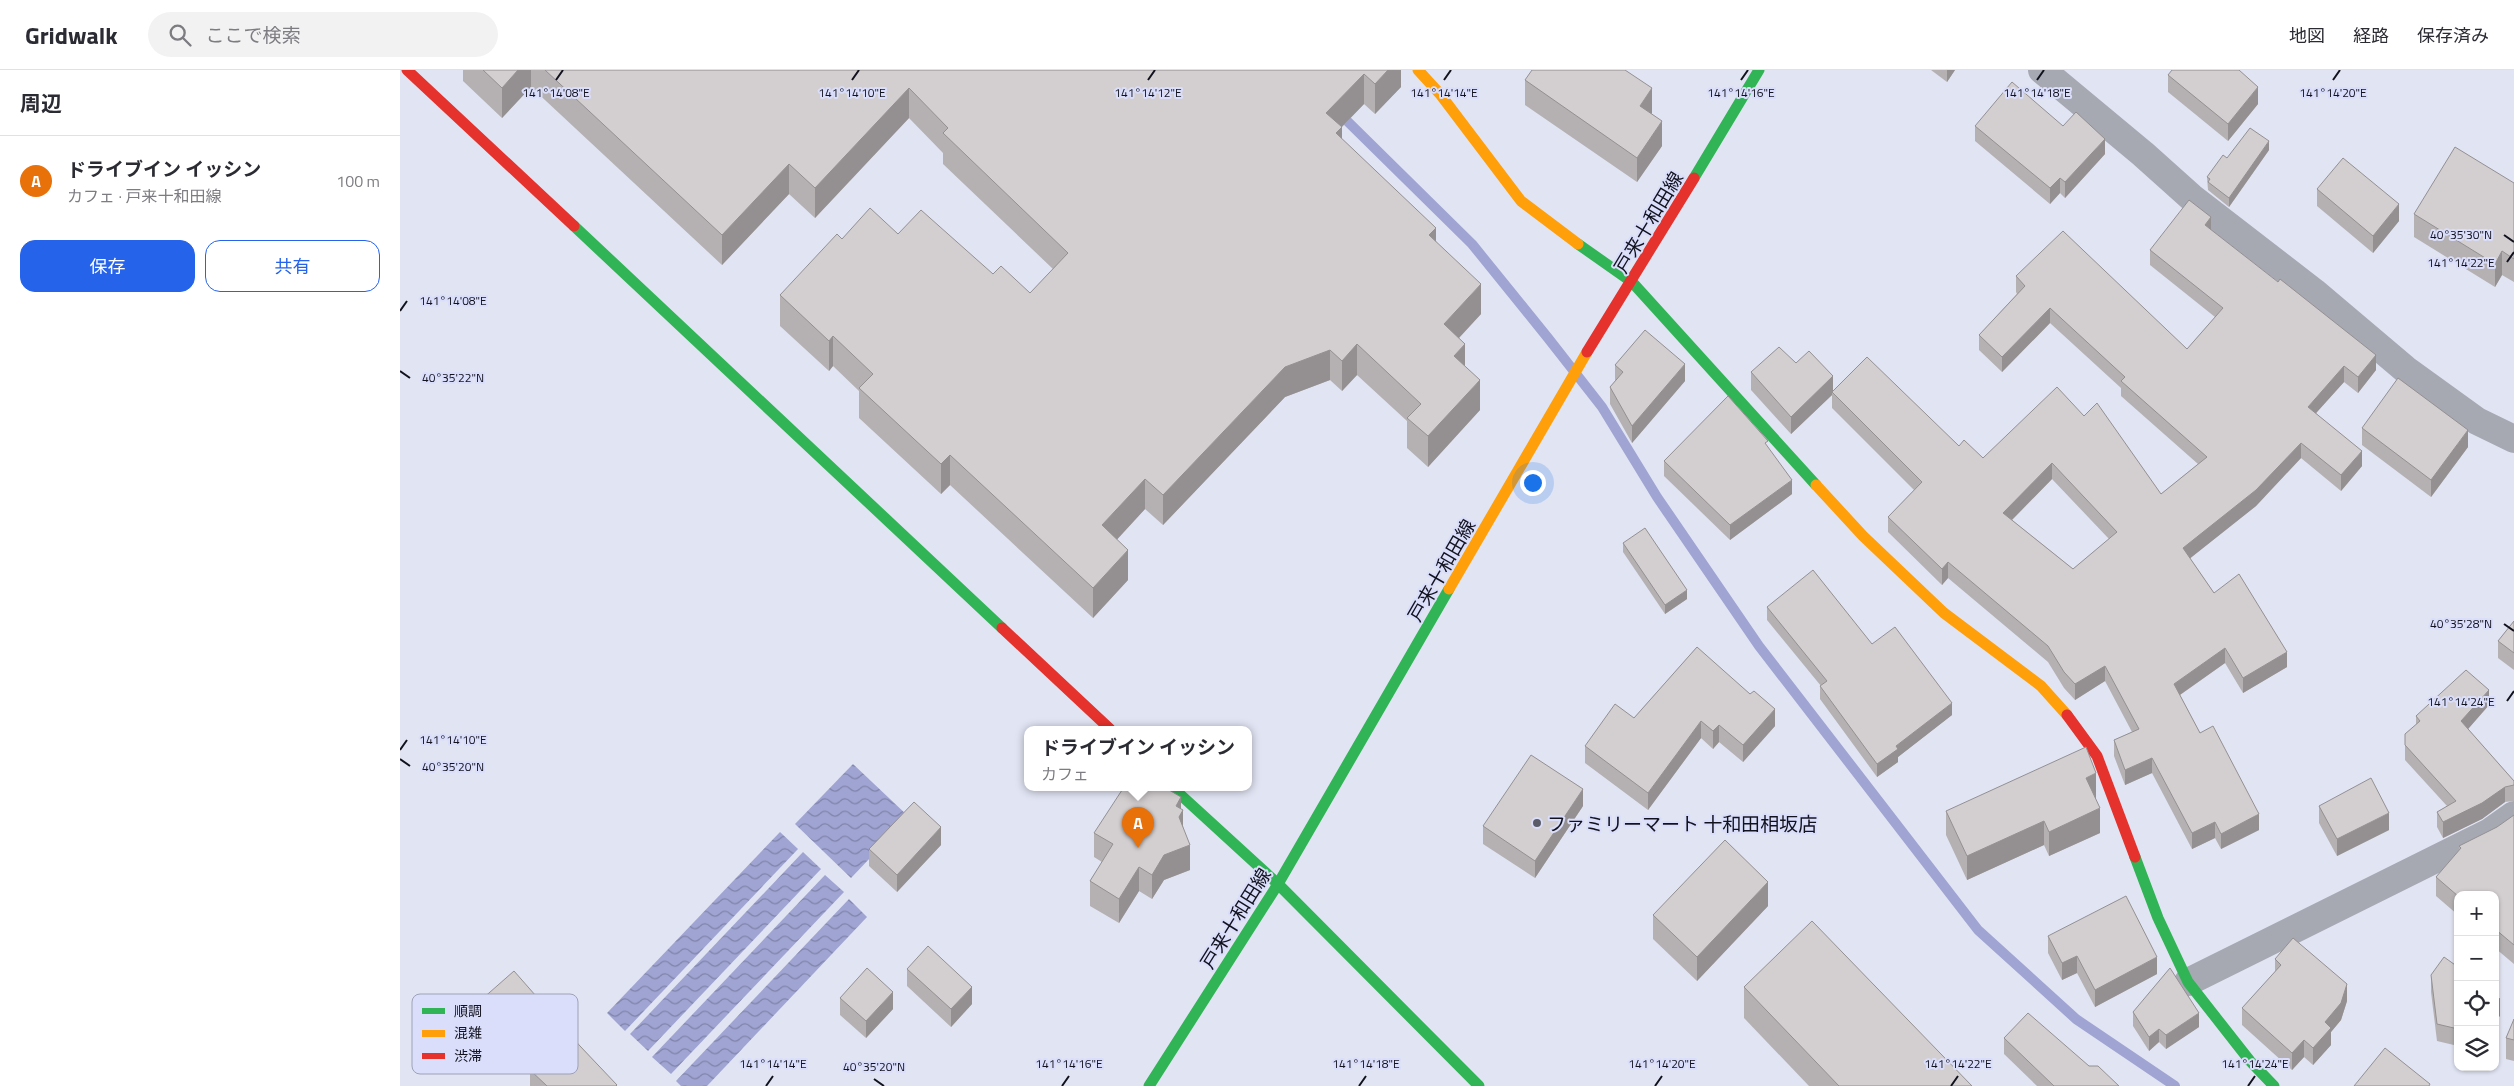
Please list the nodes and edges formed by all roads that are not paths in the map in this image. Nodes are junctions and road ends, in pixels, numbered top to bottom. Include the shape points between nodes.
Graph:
1 (407, 70) edge
2 (1418, 70) edge
3 (1759, 70) edge
4 (2042, 70) edge
5 (1632, 282) junction
6 (2514, 440) edge
7 (1107, 726) edge
8 (1176, 791) edge
9 (2514, 814) edge
10 (1278, 884) junction
11 (2188, 982) junction
12 (1149, 1086) edge
13 (1479, 1086) edge
14 (2274, 1086) edge

1 - 7 street
2 - 5 street via 1521,201
3 - 5 street, 戸来十和田線
4 - 6 street via 2191,197 2314,292 2405,369 2477,421
5 - 10 street, 戸来十和田線 via 1591,345
5 - 11 street via 1863,536 1944,612 2041,686 2076,724 2097,756 2158,918
8 - 10 street
9 - 11 street via 2490,832
10 - 12 street, 戸来十和田線
10 - 13 street
11 - 14 street

